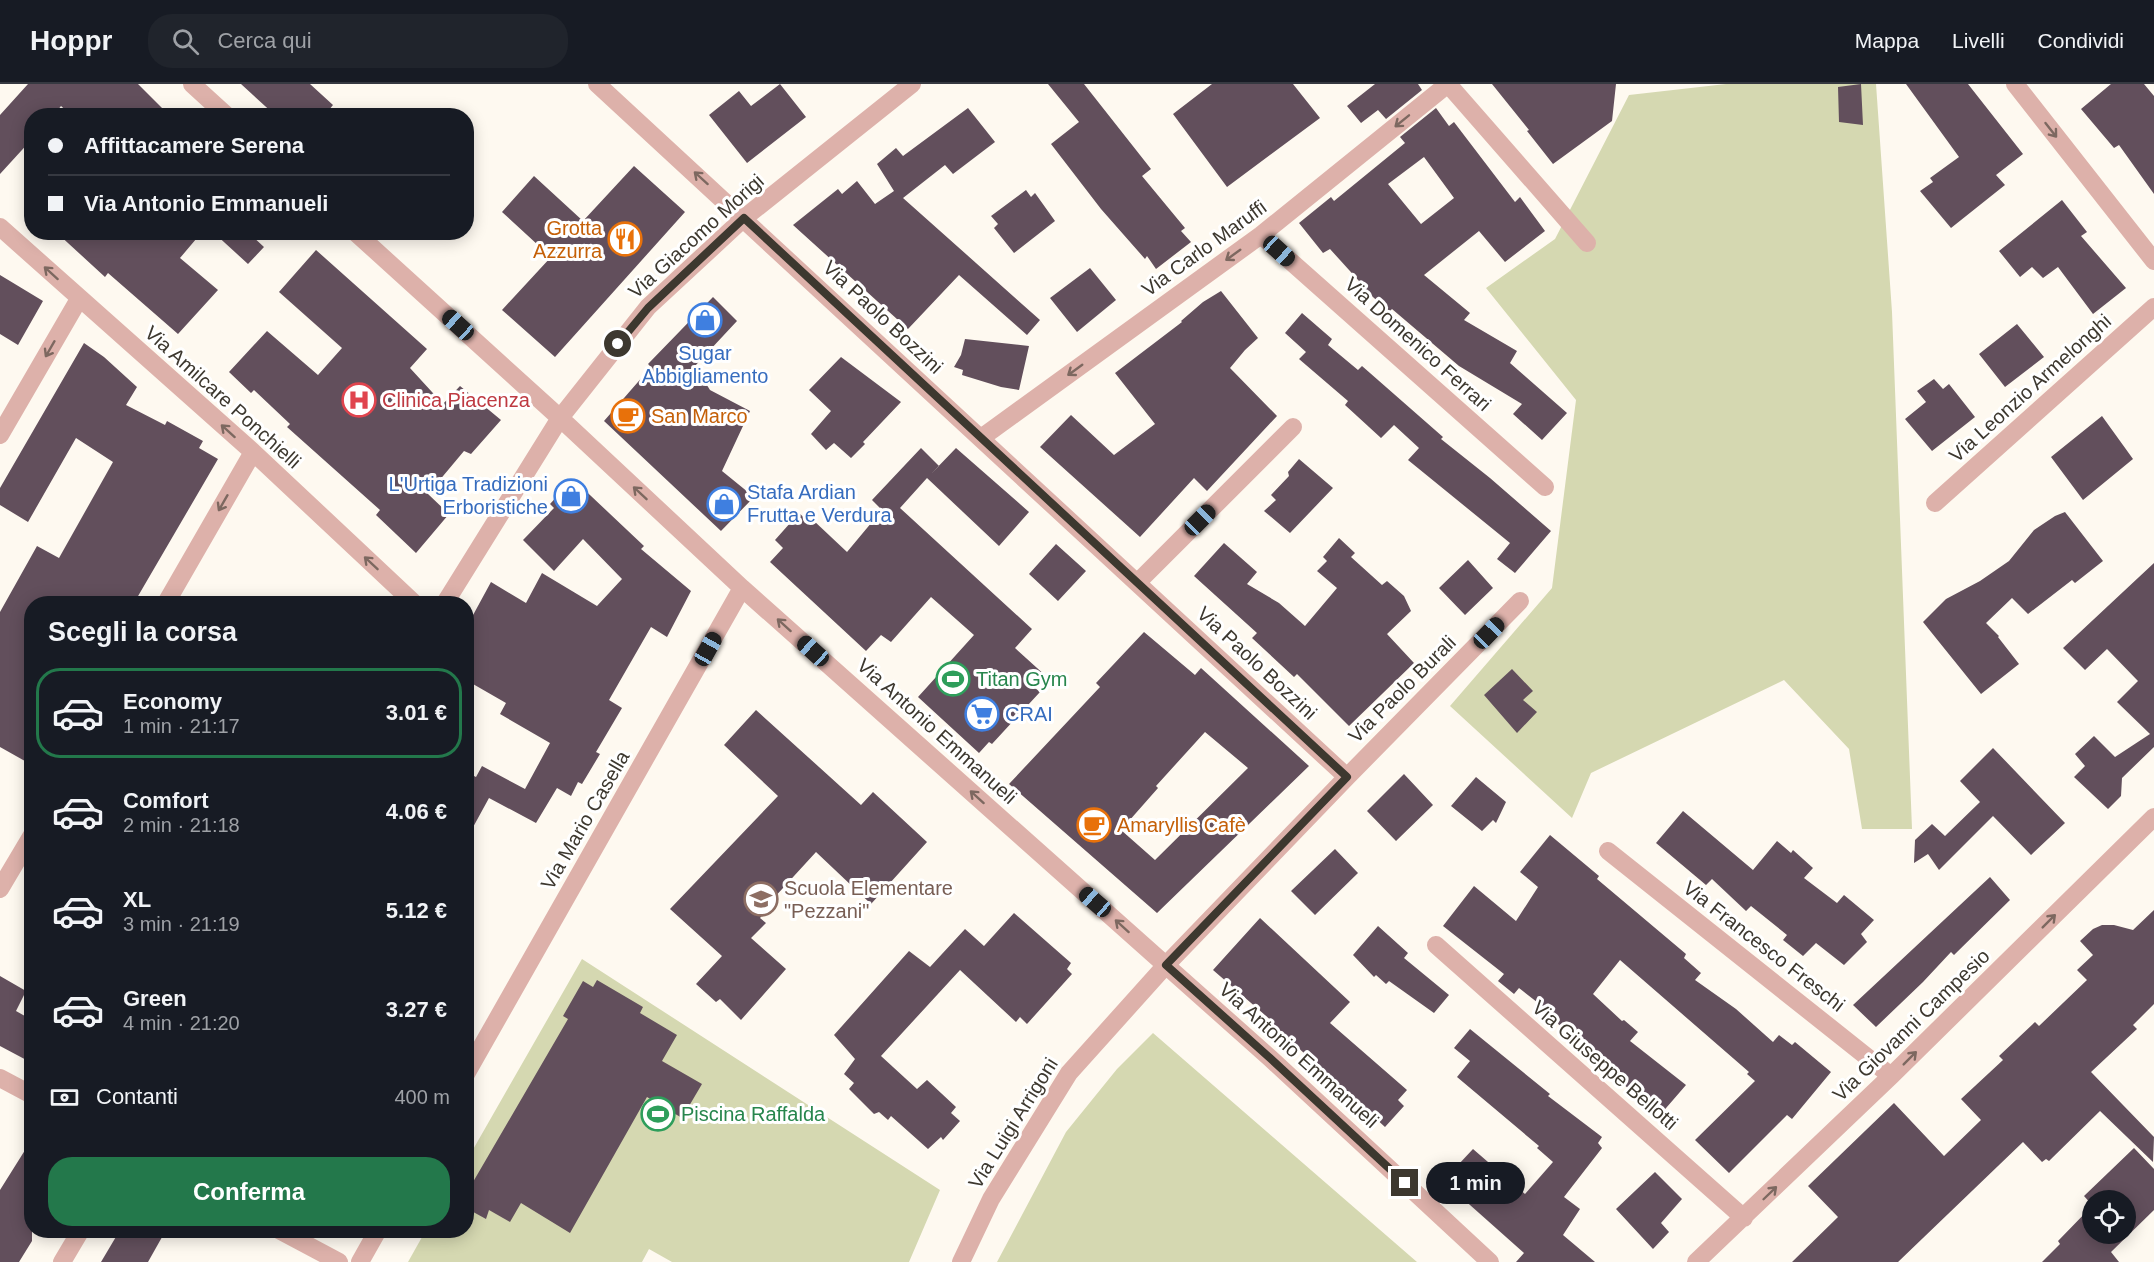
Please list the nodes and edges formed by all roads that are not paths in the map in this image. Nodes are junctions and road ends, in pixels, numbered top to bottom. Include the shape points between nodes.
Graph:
1 (192, 84) edge
2 (597, 84) edge
3 (912, 84) edge
4 (1448, 84) edge
5 (2015, 84) edge
6 (218, 108) edge
7 (744, 218) junction
8 (0, 227) edge
9 (1261, 235) junction
10 (365, 240) edge
11 (1587, 243) dead end
12 (2154, 261) edge
13 (79, 299) junction
14 (2154, 307) edge
15 (560, 418) junction
16 (1293, 427) dead end
17 (0, 435) edge
18 (981, 438) junction
19 (253, 452) junction
20 (1545, 487) dead end
21 (1935, 503) dead end
22 (1137, 583) junction
23 (742, 588) junction
24 (170, 596) edge
25 (407, 596) edge
26 (449, 596) edge
27 (1520, 601) dead end
28 (1347, 777) junction
29 (2154, 817) edge
30 (24, 848) edge
31 (1608, 851) dead end
32 (0, 889) edge
33 (1436, 945) dead end
34 (1166, 965) junction
35 (474, 1060) edge
36 (1891, 1076) junction
37 (0, 1078) edge
38 (24, 1091) edge
39 (1744, 1218) junction
40 (76, 1238) edge
41 (294, 1238) edge
42 (374, 1238) edge
43 (62, 1262) edge
44 (339, 1262) edge
45 (360, 1262) edge
46 (961, 1262) edge
47 (1490, 1262) edge
48 (1696, 1262) edge

1 - 6 street
7 -> 2 street, Via Paolo Bozzini
3 - 7 street, Via Giacomo Morigi
4 -> 9 street, Via Carlo Maruffi
4 - 11 street
5 -> 12 street
7 - 15 street, Via Giacomo Morigi via 648,308
7 - 18 street, Via Paolo Bozzini
13 -> 8 street, Via Amilcare Ponchielli
9 -> 18 street, Via Carlo Maruffi
9 - 20 street, Via Domenico Ferrari
10 - 15 street, Via Antonio Emmanueli
13 -> 17 street
19 -> 13 street, Via Amilcare Ponchielli
14 - 21 street, Via Leonzio Armelonghi
23 -> 15 street, Via Antonio Emmanueli
15 - 26 street, Via Giacomo Morigi
16 - 22 street
18 - 22 street, Via Paolo Bozzini
19 -> 24 street
25 -> 19 street, Via Amilcare Ponchielli
22 - 28 street, Via Paolo Bozzini
34 -> 23 street, Via Antonio Emmanueli
23 - 35 street, Via Mario Casella
27 - 28 street, Via Paolo Burali
28 - 34 street, Via Paolo Burali
36 -> 29 street, Via Giovanni Campesio
30 - 32 street
31 - 36 street, Via Francesco Freschi
33 - 39 street, Via Giuseppe Bellotti
34 - 46 street, Via Luigi Arrigoni via 1069,1072 991,1199
34 - 47 street, Via Antonio Emmanueli
39 -> 36 street, Via Giovanni Campesio
37 - 38 street
39 - 48 street, Via Giovanni Campesio
40 - 43 street
41 - 44 street
42 - 45 street

